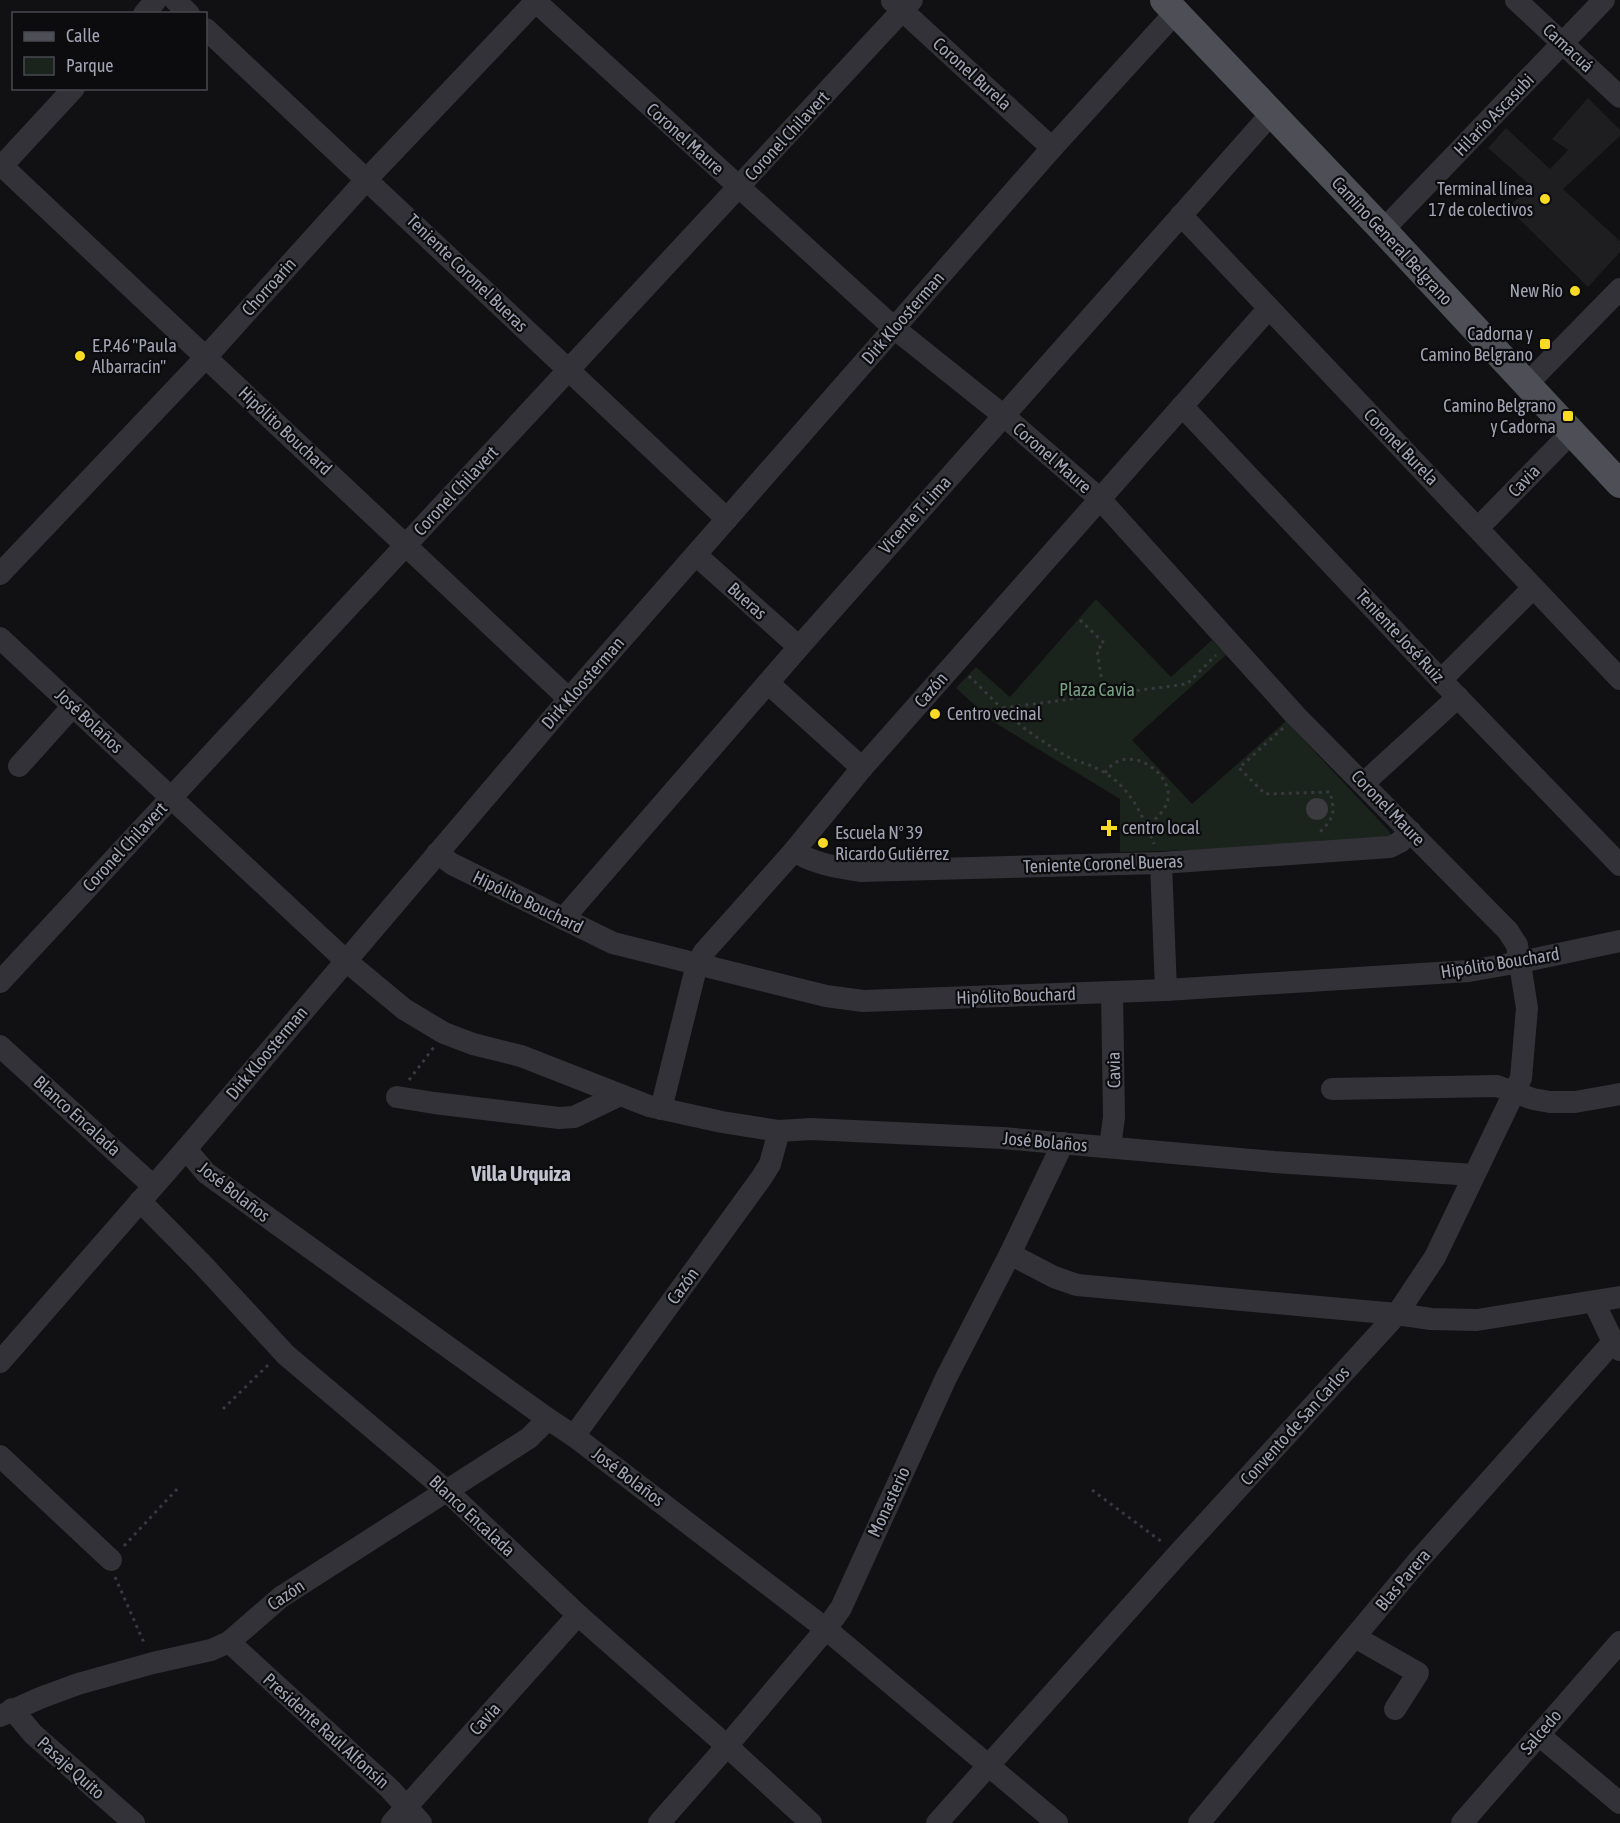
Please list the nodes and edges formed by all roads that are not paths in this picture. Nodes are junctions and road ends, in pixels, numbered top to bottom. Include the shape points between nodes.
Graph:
1 (156, 0) edge
2 (175, 0) edge
3 (1516, 0) edge
4 (1604, 0) edge
5 (536, 1) edge
6 (902, 4) edge
7 (1169, 6) edge
8 (146, 12) edge
9 (187, 12) edge
10 (207, 30) edge
11 (1562, 43) junction
12 (72, 90) edge
13 (1620, 97) edge
14 (1271, 114) junction
15 (1052, 148) junction
16 (1, 166) edge
17 (367, 179) junction
18 (739, 188) junction
19 (1181, 215) junction
20 (1383, 230) junction
21 (1620, 288) edge
22 (1269, 308) junction
23 (894, 328) junction
24 (206, 357) junction
25 (569, 371) junction
26 (1527, 384) junction
27 (1182, 406) junction
28 (1004, 416) junction
29 (1571, 433) junction
30 (1620, 484) edge
31 (1099, 498) junction
32 (727, 519) junction
33 (1478, 528) junction
34 (406, 544) junction
35 (696, 555) junction
36 (0, 574) edge
37 (1533, 588) junction
38 (0, 638) edge
39 (799, 647) junction
40 (1620, 679) edge
41 (1442, 680) junction
42 (768, 683) junction
43 (1458, 697) junction
44 (569, 699) junction
45 (73, 706) junction
46 (19, 766) dead end
47 (862, 768) junction
48 (1364, 783) junction
49 (171, 798) junction
50 (1410, 831) junction
51 (794, 851) junction
52 (437, 853) junction
53 (1161, 863) junction
54 (1620, 865) edge
55 (563, 919) junction
56 (1620, 941) edge
57 (345, 960) junction
58 (1520, 962) junction
59 (697, 964) junction
60 (0, 982) edge
61 (1166, 990) junction
62 (1112, 992) junction
63 (0, 1046) edge
64 (1332, 1089) dead end
65 (1514, 1091) junction
66 (1620, 1094) edge
67 (620, 1095) junction
68 (397, 1096) road end
69 (661, 1109) junction
70 (779, 1131) junction
71 (1063, 1143) junction
72 (1110, 1147) junction
73 (186, 1149) junction
74 (1474, 1175) junction
75 (147, 1194) junction
76 (1010, 1254) junction
77 (1620, 1297) edge
78 (1594, 1302) junction
79 (1397, 1314) junction
80 (1616, 1346) edge
81 (0, 1362) edge
82 (548, 1419) junction
83 (574, 1436) junction
84 (0, 1456) edge
85 (447, 1491) junction
86 (111, 1560) road end
87 (578, 1615) junction
88 (826, 1629) junction
89 (1355, 1637) junction
90 (229, 1642) junction
91 (1620, 1642) edge
92 (1395, 1709) dead end
93 (6, 1713) edge
94 (1539, 1735) junction
95 (727, 1746) junction
96 (988, 1765) junction
97 (1620, 1803) edge
98 (407, 1817) edge
99 (134, 1823) edge
100 (659, 1823) edge
101 (811, 1823) edge
102 (937, 1823) edge
103 (1057, 1823) edge
104 (1199, 1823) edge
105 (1461, 1823) edge

1 - 8 street
2 - 9 street
3 - 11 street, Camacuá
4 - 11 street, Hilario Ascasubi
5 - 17 street, Chorroarin
5 - 18 street, Coronel Maure
6 - 15 street, Coronel Burela
6 - 18 street, Coronel Chilavert
7 - 14 main road, Camino General Belgrano
7 - 15 street, Dirk Kloosterman
10 - 17 street, Teniente Coronel Bueras
11 - 13 street, Camacuá
11 - 20 street, Hilario Ascasubi
12 - 16 street
14 - 19 street, Vicente T. Lima
14 - 20 main road, Camino General Belgrano
15 - 23 street, Dirk Kloosterman
16 - 24 street, Hipólito Bouchard
17 - 24 street, Chorroarin
17 - 25 street, Teniente Coronel Bueras
18 - 23 street, Coronel Maure
18 - 25 street, Coronel Chilavert
19 - 22 street, Coronel Burela
19 - 28 street, Vicente T. Lima
20 - 26 main road, Camino General Belgrano
21 - 26 street
22 - 27 street, Cazón
22 - 33 street, Coronel Burela
23 - 28 street, Coronel Maure
23 - 32 street, Dirk Kloosterman
24 - 34 street, Hipólito Bouchard
24 - 36 street, Chorroarin
25 - 32 street, Teniente Coronel Bueras
25 - 34 street, Coronel Chilavert
26 - 29 main road, Camino General Belgrano
27 - 31 street, Cazón
27 - 41 street, Teniente José Ruiz
28 - 31 street, Coronel Maure
28 - 39 street, Vicente T. Lima
29 - 30 main road, Camino General Belgrano
29 - 33 street, Cavia
31 - 47 street, Cazón
31 - 48 street, Coronel Maure via 1296,716
32 - 35 street, Dirk Kloosterman
33 - 37 street, Coronel Burela
34 - 44 street, Hipólito Bouchard
34 - 49 street, Coronel Chilavert
35 - 39 street, Bueras
35 - 44 street, Dirk Kloosterman
37 - 40 street, Coronel Burela
37 - 41 street
38 - 45 street, José Bolaños
39 - 42 street, Vicente T. Lima
41 - 43 street, Teniente José Ruiz
42 - 47 street
42 - 55 street, Vicente T. Lima
43 - 48 street
43 - 54 street, Teniente José Ruiz
44 - 52 street, Dirk Kloosterman
45 - 46 street
45 - 49 street, José Bolaños
47 - 51 street, Cazón
48 - 50 street, Coronel Maure
49 - 57 street, José Bolaños
49 - 60 street, Coronel Chilavert
50 - 53 street, Teniente Coronel Bueras via 1390,847
50 - 58 street, Coronel Maure via 1508,931 1517,945
51 - 53 street, Teniente Coronel Bueras via 818,863 860,871
51 - 59 street, Cazón
52 - 55 street, Hipólito Bouchard
52 - 57 street, Dirk Kloosterman
53 - 61 street
55 - 59 street, Hipólito Bouchard via 613,943
56 - 58 street, Hipólito Bouchard
57 - 67 street, José Bolaños via 404,1009 444,1034 521,1056
57 - 73 street, Dirk Kloosterman
58 - 61 street, Hipólito Bouchard via 1447,972
58 - 65 street, Convento de San Carlos via 1527,1031 1521,1078
59 - 62 street, Hipólito Bouchard via 826,996 863,1001
59 - 69 street, Cazón
61 - 62 street, Hipólito Bouchard
62 - 72 street, Cavia via 1114,1117
63 - 75 street, Blanco Encalada
64 - 65 street via 1497,1086
65 - 66 street via 1550,1102
65 - 74 street, Convento de San Carlos
67 - 68 street via 574,1117 559,1118
67 - 69 street, José Bolaños
69 - 70 street, José Bolaños
70 - 71 street, José Bolaños via 811,1129
70 - 83 street, Cazón via 762,1177
71 - 72 street, José Bolaños
71 - 76 street, Monasterio
72 - 74 street, José Bolaños
73 - 75 street, Dirk Kloosterman
73 - 82 street, José Bolaños via 206,1173
74 - 79 street, Convento de San Carlos via 1435,1257
75 - 81 street, Dirk Kloosterman
75 - 85 street, Blanco Encalada via 203,1265 282,1351
76 - 79 street via 1077,1285
76 - 88 street, Monasterio via 946,1378 840,1608
77 - 78 street
78 - 79 street via 1477,1320
78 - 80 street
79 - 96 street, Convento de San Carlos
80 - 89 street, Blas Parera via 1418,1561
82 - 83 street, José Bolaños
82 - 85 street, Cazón via 529,1438
83 - 88 street, José Bolaños
84 - 86 street
85 - 87 street, Blanco Encalada
85 - 90 street, Cazón via 281,1597
87 - 95 street, Blanco Encalada
87 - 98 street, Cavia
88 - 95 street, Monasterio
88 - 96 street, José Bolaños
89 - 92 street via 1418,1673
89 - 104 street, Blas Parera
90 - 93 street, Cazón via 78,1684
90 - 98 street, Presidente Raúl Alfonsín
91 - 94 street, Salcedo
93 - 99 street, Pasaje Quito
94 - 97 street
94 - 105 street, Salcedo
95 - 100 street, Monasterio
95 - 101 street, Blanco Encalada
96 - 102 street, Convento de San Carlos
96 - 103 street, José Bolaños

